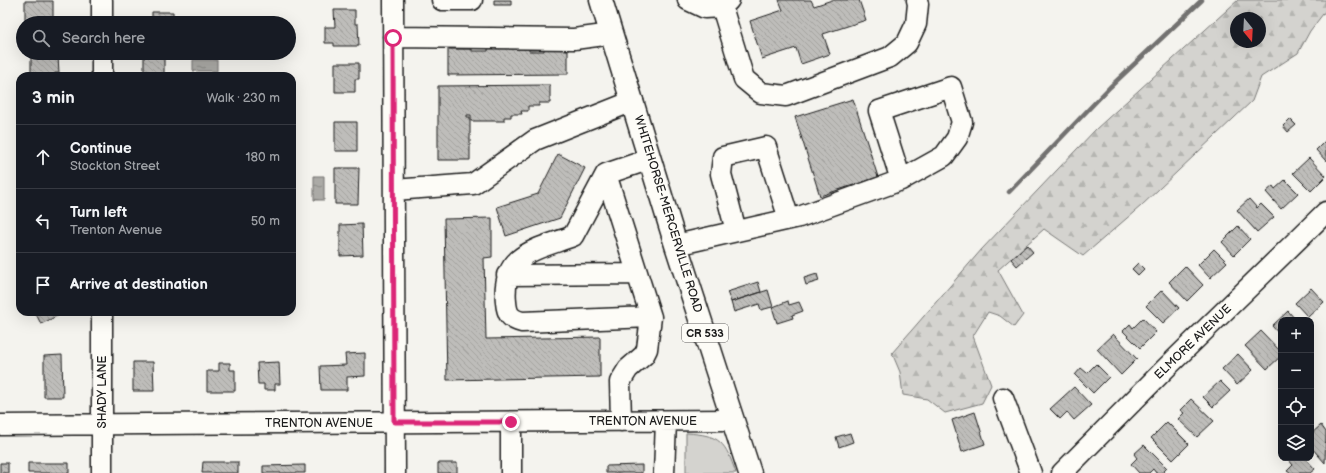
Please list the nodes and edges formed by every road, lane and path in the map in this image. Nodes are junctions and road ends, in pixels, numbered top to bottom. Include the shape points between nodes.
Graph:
1 (102, 0) edge
2 (393, 0) edge
3 (442, 0) edge
4 (472, 0) edge
5 (601, 0) edge
6 (688, 0) edge
7 (917, 0) edge
8 (725, 3) edge
9 (102, 16) edge
10 (612, 34) junction
11 (393, 38) junction
12 (102, 60) edge
13 (102, 72) edge
14 (633, 101) junction
15 (650, 159) junction
16 (606, 174) junction
17 (900, 180) junction
18 (394, 190) junction
19 (1326, 212) edge
20 (789, 219) junction
21 (736, 231) junction
22 (676, 245) junction
23 (637, 274) junction
24 (507, 275) junction
25 (102, 316) edge
26 (651, 317) junction
27 (1003, 398) dead end
28 (733, 420) junction
29 (621, 421) junction
30 (666, 421) junction
31 (394, 422) junction
32 (511, 422) junction
33 (0, 425) edge
34 (102, 425) junction
35 (102, 473) edge
36 (395, 473) edge
37 (511, 473) edge
38 (664, 473) edge
39 (750, 473) edge
40 (1031, 473) edge
41 (1062, 473) edge

1 - 9 street
2 - 11 street
3 - 4 street
5 - 10 main road, WHITEHORSE-MERCERVILLE ROAD / CR 533
6 - 8 street via 705,8
7 - 8 street via 916,24 913,31 907,43 890,57 786,96 761,93 744,79
10 - 11 street via 574,39
10 - 14 main road, WHITEHORSE-MERCERVILLE ROAD / CR 533
11 - 18 street
12 - 13 street
14 - 15 main road, WHITEHORSE-MERCERVILLE ROAD / CR 533
14 - 18 street via 535,140 473,184
15 - 16 street
15 - 22 main road, WHITEHORSE-MERCERVILLE ROAD / CR 533
16 - 23 street
16 - 24 street via 573,236 526,253
17 - 17 street via 944,156 957,138 962,122 951,87 879,111
17 - 20 street
18 - 31 street
19 - 41 street, ELMORE AVENUE
20 - 21 street
20 - 21 street via 766,147 723,157 721,174
21 - 22 street
22 - 28 main road, WHITEHORSE-MERCERVILLE ROAD / CR 533
23 - 24 street
23 - 26 street
24 - 26 street via 506,305 509,315 514,320 522,322
25 - 34 street, SHADY LANE
26 - 29 street via 647,349 628,369 620,382
27 - 40 street
28 - 30 street, TRENTON AVENUE
28 - 39 main road, WHITEHORSE-MERCERVILLE ROAD / CR 533
29 - 30 street, TRENTON AVENUE
29 - 32 street, TRENTON AVENUE
30 - 38 street
31 - 32 street, TRENTON AVENUE
31 - 34 street, TRENTON AVENUE
31 - 36 street
32 - 37 street
33 - 34 street, TRENTON AVENUE
34 - 35 street, SHADY LANE

